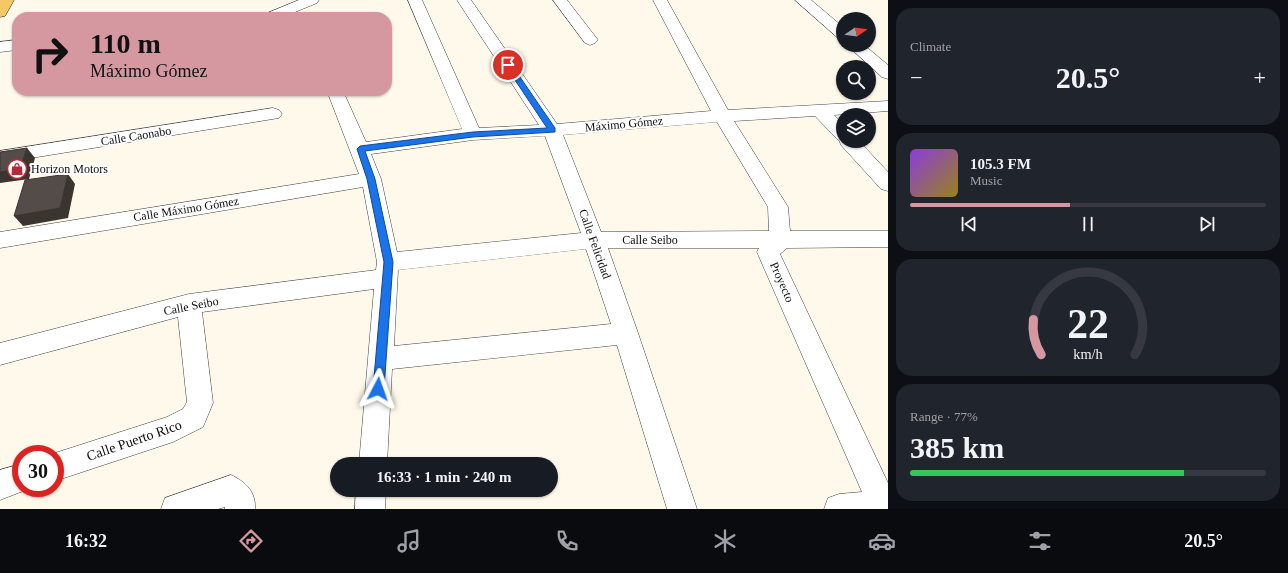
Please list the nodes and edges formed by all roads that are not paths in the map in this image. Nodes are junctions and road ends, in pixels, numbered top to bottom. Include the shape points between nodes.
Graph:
1 (7, 0) edge
2 (415, 0) edge
3 (464, 0) edge
4 (560, 0) edge
5 (660, 0) edge
6 (826, 0) edge
7 (803, 1) edge
8 (315, 4) edge
9 (287, 12) edge
10 (0, 13) edge
11 (836, 29) edge
12 (590, 40) dead end
13 (12, 46) edge
14 (0, 47) edge
15 (863, 52) edge
16 (888, 55) edge
17 (870, 58) junction
18 (888, 74) edge
19 (337, 96) edge
20 (888, 106) edge
21 (820, 110) junction
22 (273, 114) dead end
23 (722, 116) junction
24 (836, 127) edge
25 (552, 130) junction
26 (473, 134) junction
27 (855, 148) edge
28 (360, 149) junction
29 (0, 157) edge
30 (371, 179) junction
31 (888, 184) edge
32 (0, 240) edge
33 (594, 240) junction
34 (888, 240) edge
35 (780, 241) junction
36 (387, 270) junction
37 (189, 304) junction
38 (626, 333) junction
39 (0, 354) edge
40 (380, 358) junction
41 (373, 457) edge
42 (64, 464) edge
43 (12, 481) edge
44 (0, 485) edge
45 (371, 497) edge
46 (235, 500) edge
47 (885, 506) edge
48 (176, 509) edge
49 (370, 509) edge
50 (682, 509) edge
51 (839, 509) edge

1 - 10 main road
2 - 26 street
3 - 25 street, Calle Felicidad
4 - 12 street
5 - 23 street
6 - 7 street
7 - 11 street
8 - 9 street
13 - 14 street
15 - 17 street
16 - 17 street
17 - 18 street
19 - 28 street
20 - 21 street, Máximo Gómez
21 - 23 street, Máximo Gómez
21 - 24 street
22 - 29 street, Calle Caonabo
23 - 25 street, Máximo Gómez
23 - 35 street via 778,207
25 - 26 street, Máximo Gómez
25 - 33 street, Calle Felicidad
26 - 28 street, Máximo Gómez
27 - 31 street
28 - 30 street
30 - 32 street, Calle Máximo Gómez
30 - 36 street
33 - 35 street, Calle Seibo
33 - 36 street, Calle Seibo
33 - 38 street, Calle Felicidad
34 - 35 street, Calle Seibo
35 - 47 street, Proyecto via 768,252
36 - 37 street, Calle Seibo
36 - 40 street
37 - 39 street, Calle Seibo
37 - 42 street, Calle Puerto Rico via 200,403 193,418 173,429
38 - 40 street
38 - 50 street, Calle Felicidad
40 - 41 street
43 - 44 street
45 - 49 street
46 - 48 street
47 - 51 street

